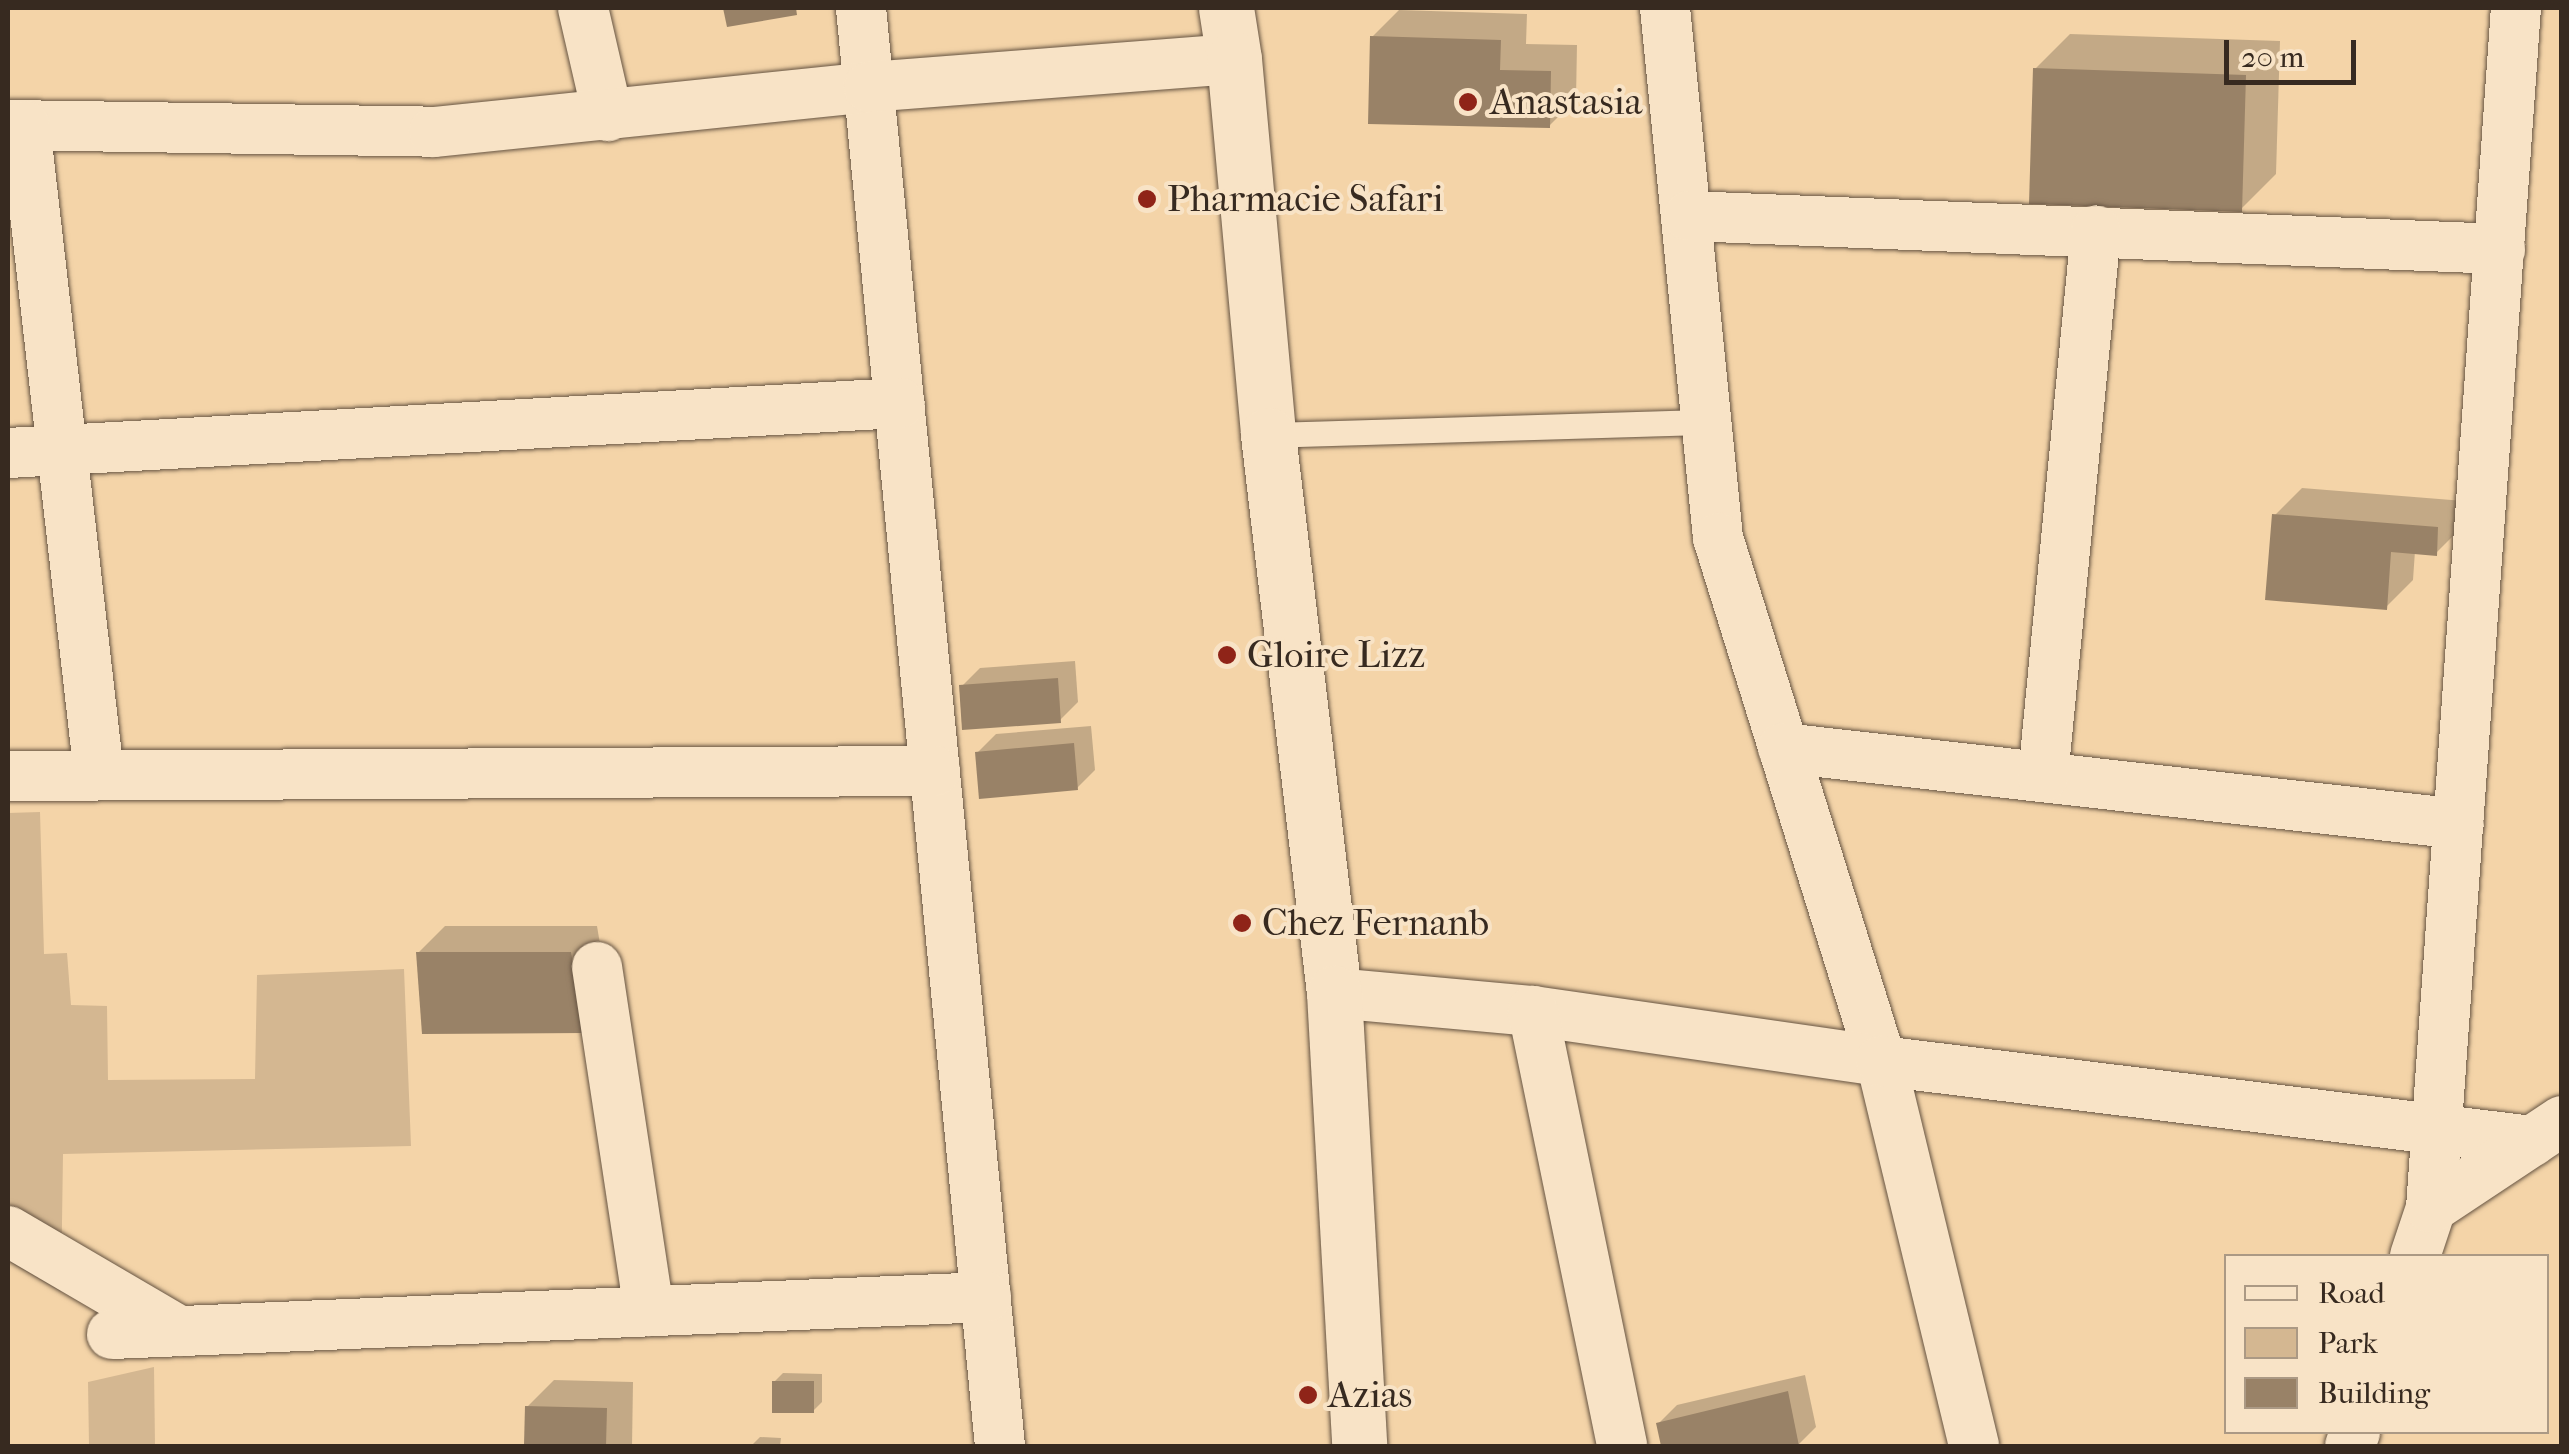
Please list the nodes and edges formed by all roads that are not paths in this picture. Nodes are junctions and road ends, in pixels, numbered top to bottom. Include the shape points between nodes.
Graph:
1 (583, 8) edge
2 (861, 8) edge
3 (1665, 8) edge
4 (2516, 8) edge
5 (1230, 33) edge
6 (869, 86) junction
7 (608, 116) junction
8 (16, 125) edge
9 (1688, 216) junction
10 (2096, 230) junction
11 (2500, 248) junction
12 (900, 403) junction
13 (1707, 422) junction
14 (1268, 435) junction
15 (62, 450) junction
16 (8, 453) edge
17 (1783, 748) junction
18 (935, 770) junction
19 (99, 774) junction
20 (8, 776) edge
21 (2043, 776) junction
22 (2459, 824) junction
23 (597, 968) dead end
24 (1334, 993) junction
25 (1533, 1010) junction
26 (1881, 1060) junction
27 (2437, 1129) junction
28 (2547, 1131) edge
29 (2431, 1208) junction
30 (8, 1231) edge
31 (2416, 1254) edge
32 (986, 1297) junction
33 (649, 1311) junction
34 (178, 1331) junction
35 (112, 1334) dead end
36 (1000, 1446) edge
37 (1360, 1446) edge
38 (1622, 1446) edge
39 (1974, 1446) edge

1 - 7 street
2 - 6 street
3 - 9 street
4 - 11 street
5 - 6 street
5 - 14 street
6 - 7 street
6 - 12 street
7 - 8 street via 434,132
8 - 15 street
9 - 10 street
9 - 13 street
10 - 11 street
10 - 21 street
11 - 22 street
12 - 15 street
12 - 18 street
13 - 14 lane
13 - 17 street via 1718,538
14 - 24 street
15 - 16 street
15 - 19 street
17 - 21 street
17 - 26 street
18 - 19 street
18 - 32 street
19 - 20 street
21 - 22 street
22 - 27 street
23 - 33 street
24 - 25 street
24 - 37 street
25 - 26 street
25 - 38 street
26 - 27 street
26 - 39 street
27 - 28 street
27 - 29 street
28 - 29 street
29 - 31 street
30 - 34 street
32 - 33 street
32 - 36 street
33 - 34 street
34 - 35 street

